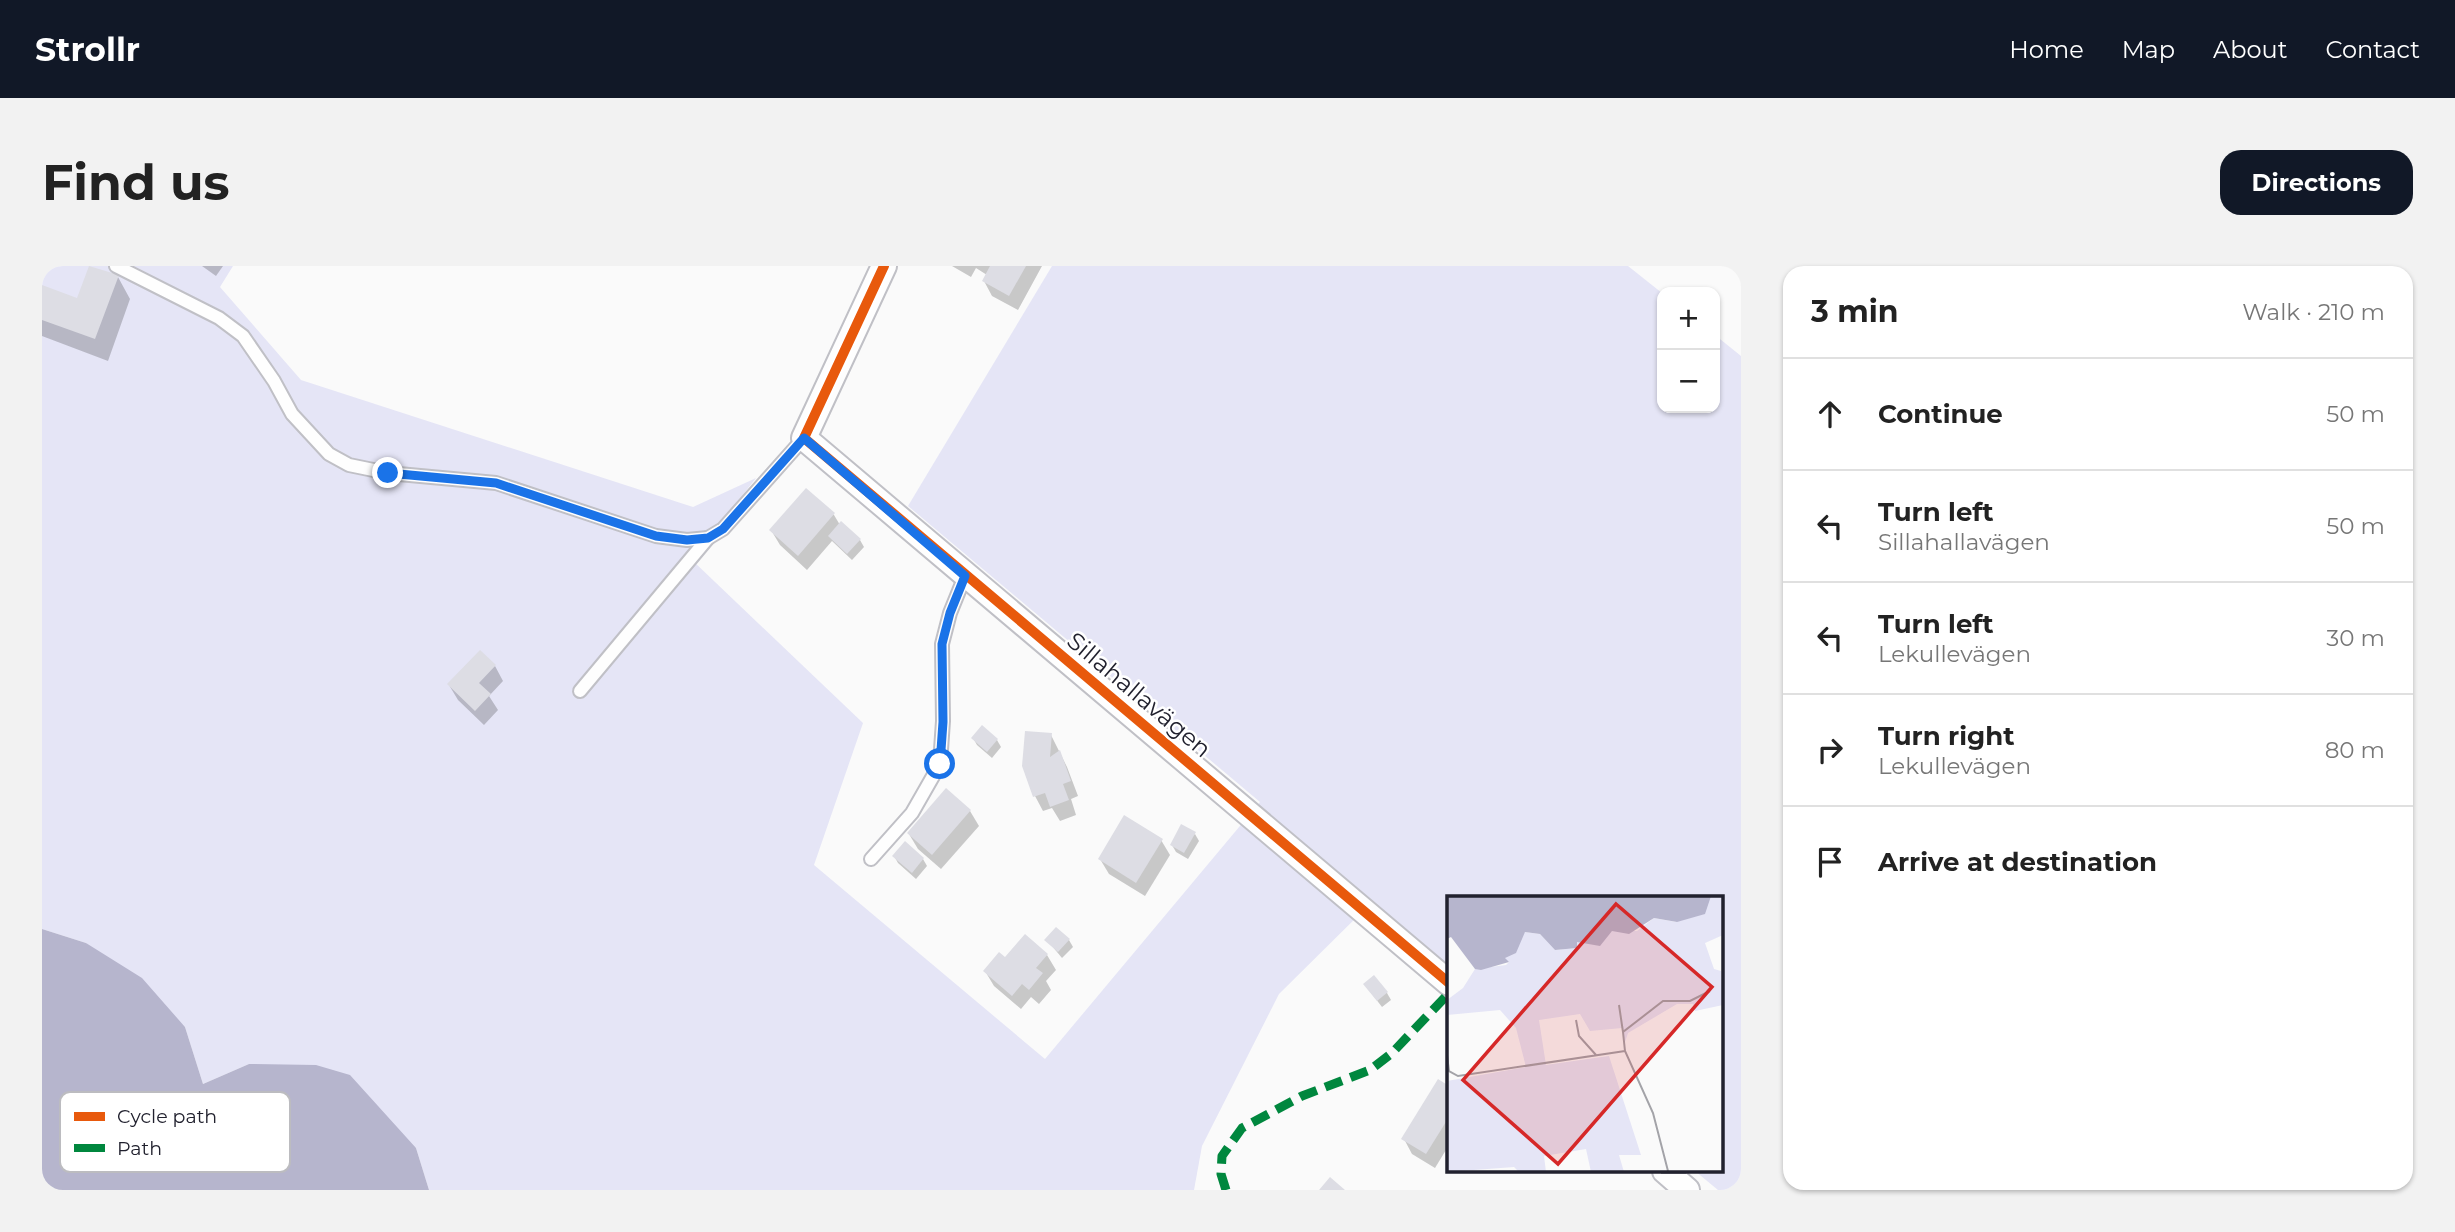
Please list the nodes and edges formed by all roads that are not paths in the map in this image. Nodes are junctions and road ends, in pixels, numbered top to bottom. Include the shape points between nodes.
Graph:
1 (116, 266) edge
2 (884, 266) edge
3 (804, 438) junction
4 (708, 538) junction
5 (965, 576) junction
6 (580, 691) dead end
7 (870, 859) dead end
8 (1447, 981) edge
9 (1666, 1172) edge
10 (1687, 1190) edge

1 - 4 lane via 219,318 243,336 292,414 329,454 349,465 496,483 656,536
2 - 3 street
3 - 4 lane via 723,529
3 - 5 street, Sillahallavägen
4 - 6 lane
5 - 7 lane via 942,644 940,764 912,813
5 - 8 street, Sillahallavägen
9 - 10 street

